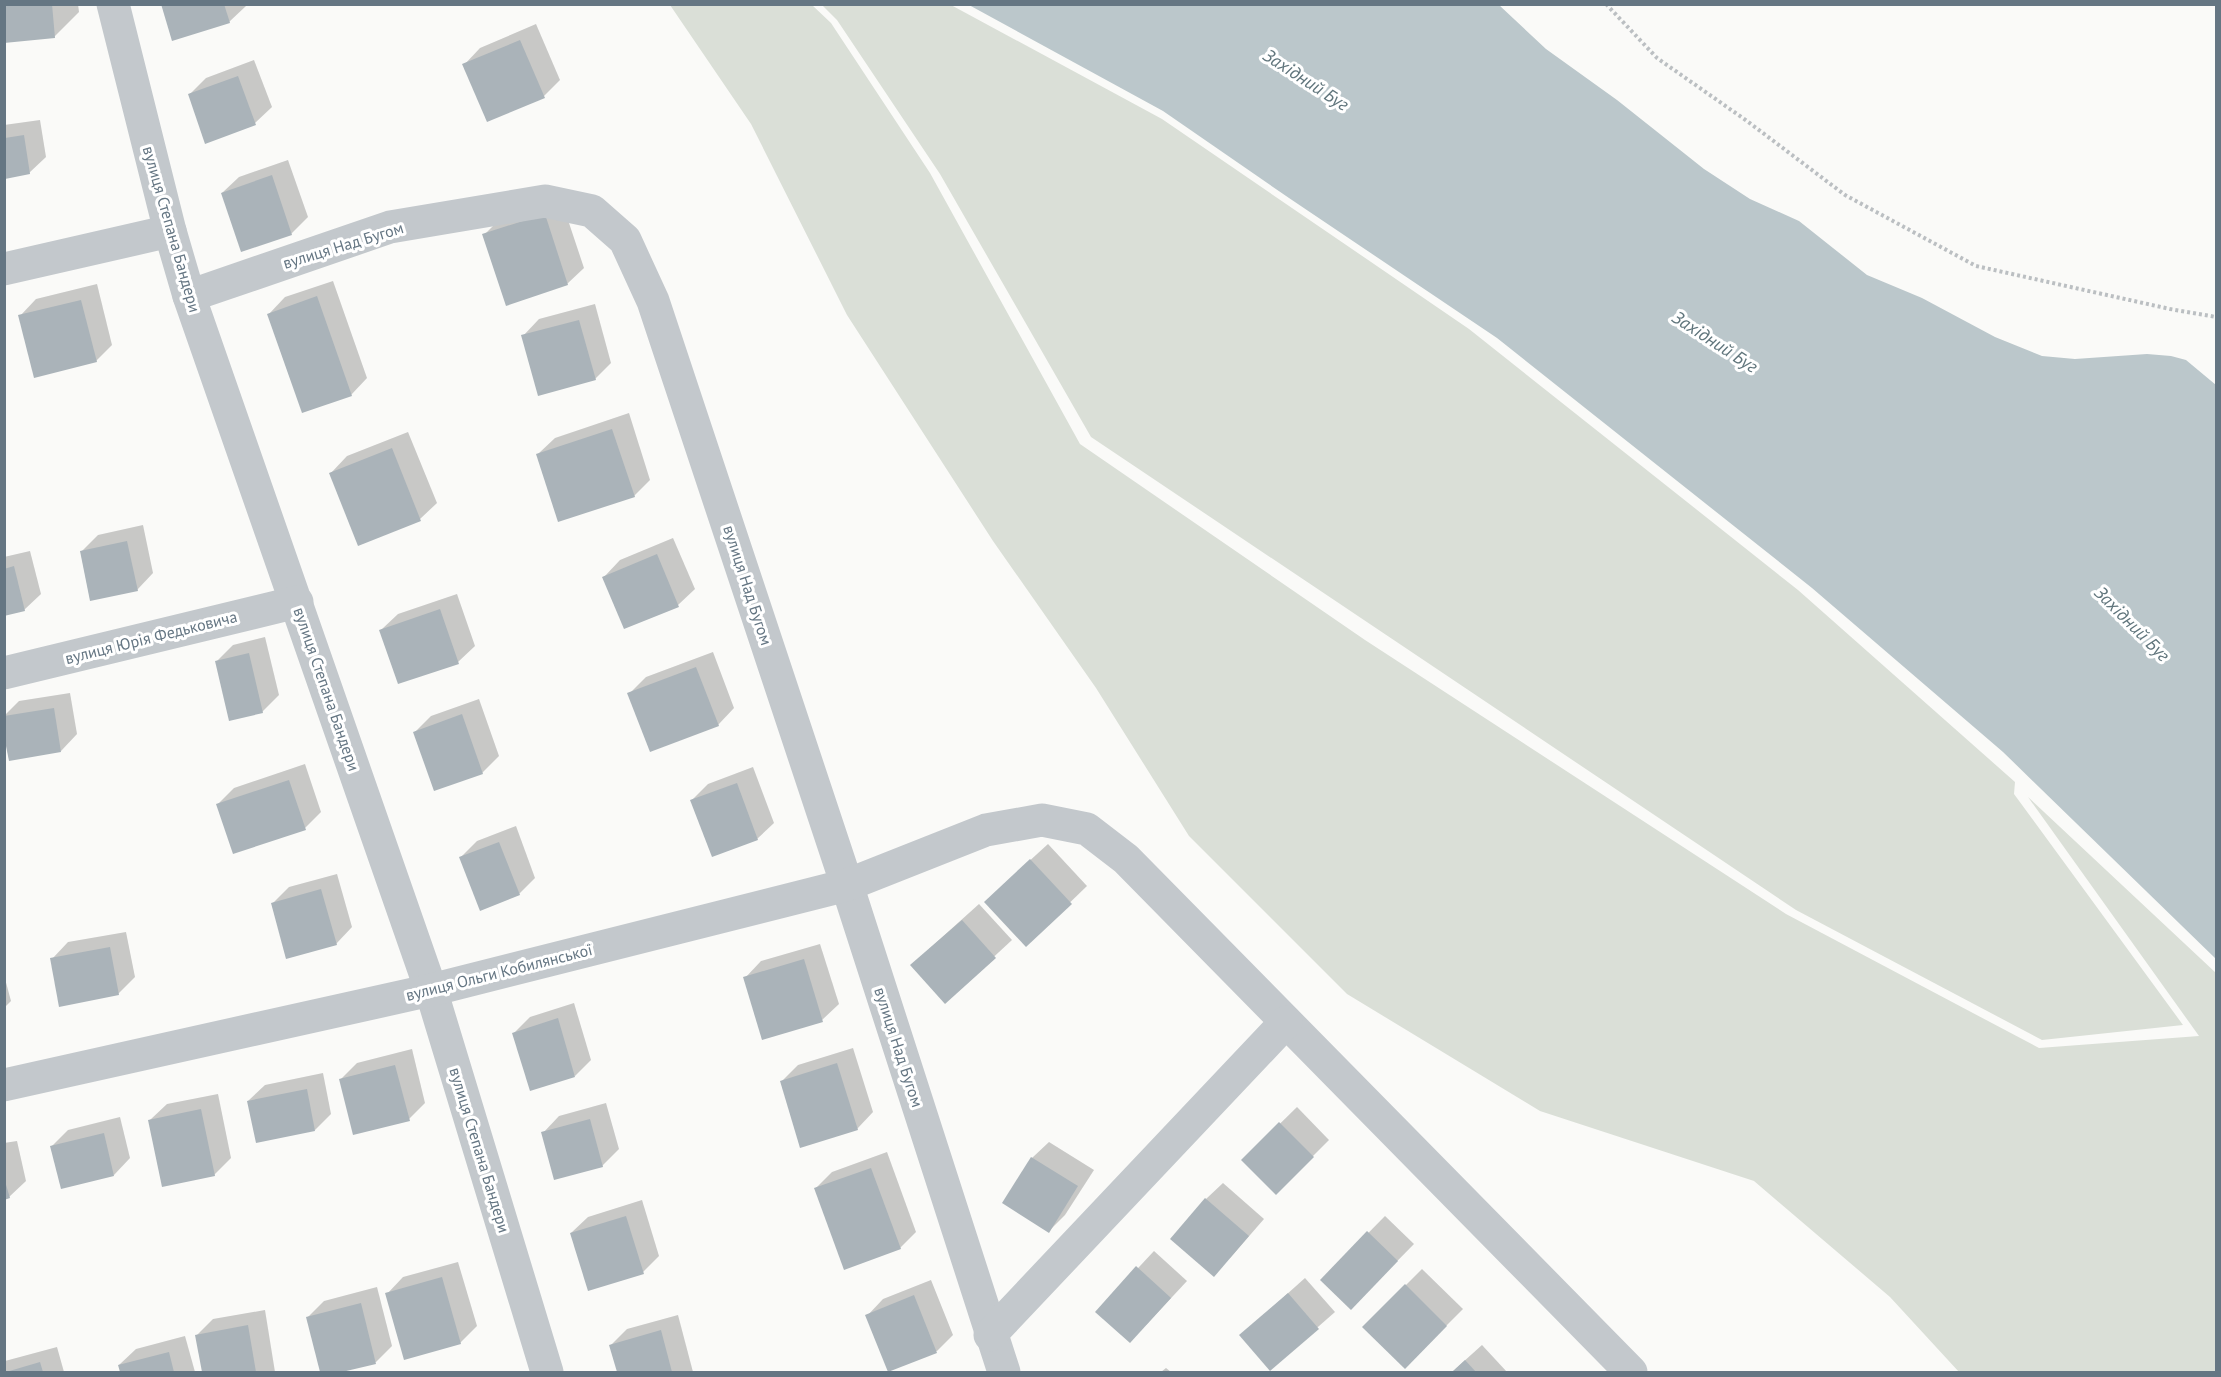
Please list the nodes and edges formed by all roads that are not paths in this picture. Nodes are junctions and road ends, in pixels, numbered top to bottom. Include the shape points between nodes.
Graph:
1 (113, 4) edge
2 (170, 231) junction
3 (4, 269) edge
4 (189, 296) junction
5 (297, 602) junction
6 (4, 673) edge
7 (848, 885) junction
8 (431, 990) junction
9 (1286, 1022) junction
10 (4, 1085) edge
11 (990, 1335) junction
12 (547, 1372) edge
13 (1004, 1372) edge
14 (1631, 1372) edge

1 - 2 street, вулиця Степана Бандери
2 - 3 street
2 - 4 street, вулиця Степана Бандери
4 - 5 street, вулиця Степана Бандери
4 - 7 street, вулиця Над Бугом via 390,227 545,201 592,211 625,240 653,301
5 - 6 street, вулиця Юрія Федьковича
5 - 8 street, вулиця Степана Бандери
7 - 8 street, вулиця Ольги Кобилянської
7 - 9 street, вулиця Ольги Кобилянської via 986,830 1042,820 1087,829 1126,859
7 - 11 street, вулиця Над Бугом
8 - 10 street, вулиця Ольги Кобилянської
8 - 12 street, вулиця Степана Бандери
9 - 11 street
9 - 14 street, вулиця Ольги Кобилянської
11 - 13 street, вулиця Над Бугом

